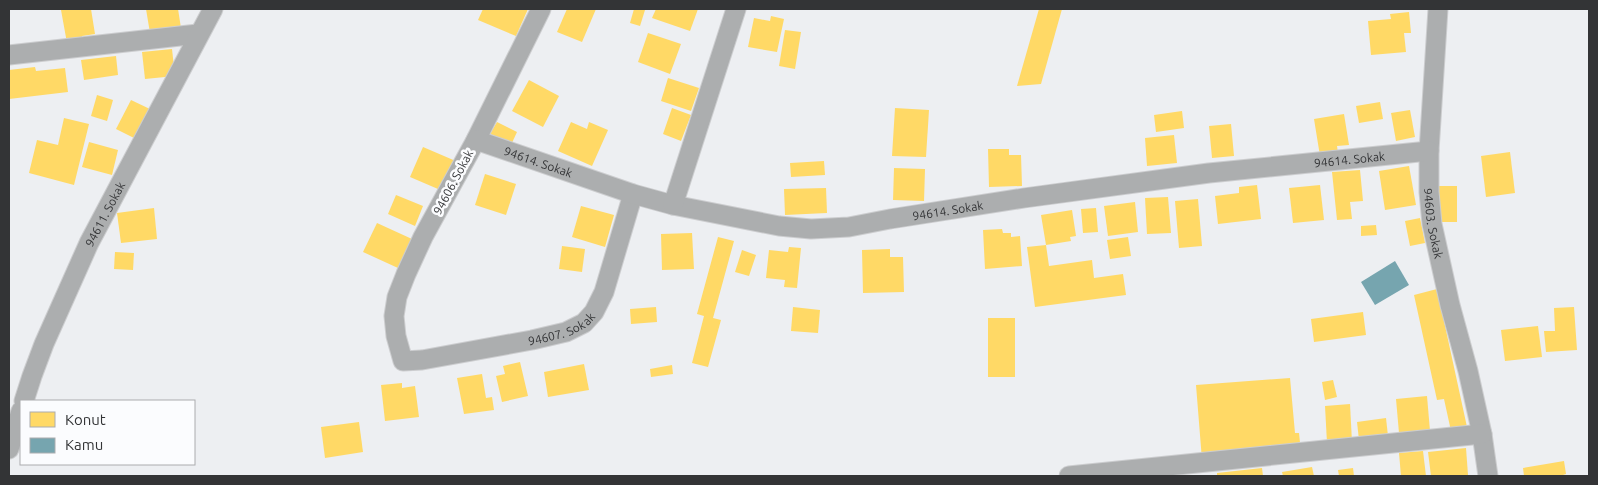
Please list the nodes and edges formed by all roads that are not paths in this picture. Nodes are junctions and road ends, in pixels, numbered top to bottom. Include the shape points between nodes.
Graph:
1 (213, 9) edge
2 (541, 9) edge
3 (736, 9) edge
4 (1438, 9) edge
5 (198, 34) junction
6 (9, 55) edge
7 (476, 140) junction
8 (1429, 151) junction
9 (633, 194) junction
10 (673, 205) junction
11 (403, 361) joint
12 (24, 400) edge
13 (20, 414) edge
14 (1482, 434) junction
15 (9, 449) edge
16 (1068, 476) edge
17 (1488, 476) edge

1 - 5 street, 94611. Sokak
2 - 7 street, 94606. Sokak
3 - 10 street
4 - 8 street, 94603. Sokak
5 - 6 street
5 - 12 street, 94611. Sokak via 89,243 44,344
7 - 9 street, 94614. Sokak
7 - 11 street, 94606. Sokak via 424,237 397,297 394,316
8 - 10 street, 94614. Sokak via 1209,173 833,228 779,226
8 - 14 street, 94603. Sokak via 1432,224
9 - 10 street, 94614. Sokak
9 - 11 street, 94607. Sokak via 604,292 584,323 566,332 532,340
13 - 15 street
14 - 16 street
14 - 17 street, 94603. Sokak

